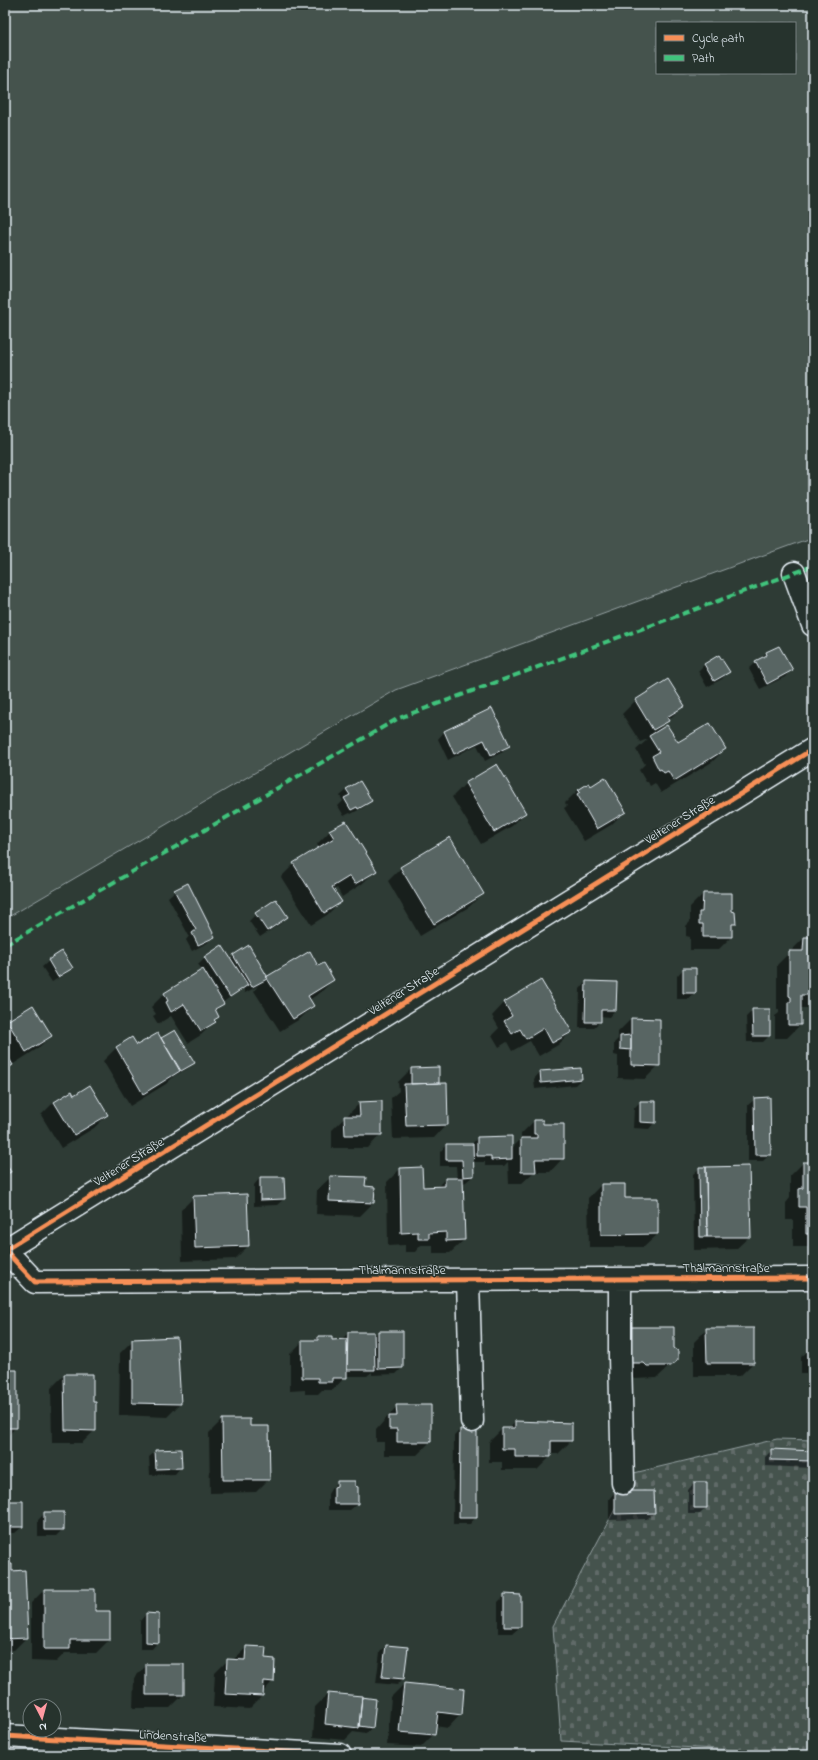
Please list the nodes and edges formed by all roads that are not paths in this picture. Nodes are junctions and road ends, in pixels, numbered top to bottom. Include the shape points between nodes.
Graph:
1 (794, 573) dead end
2 (813, 625) edge
3 (813, 749) edge
4 (5, 1250) edge
5 (813, 1278) edge
6 (620, 1279) junction
7 (468, 1280) junction
8 (472, 1421) dead end
9 (624, 1483) dead end
10 (5, 1736) edge
11 (340, 1755) edge

1 - 2 street
3 - 4 street, Veltener Straße
4 - 7 street, Thälmannstraße via 35,1282
5 - 6 street, Thälmannstraße
6 - 7 street, Thälmannstraße
6 - 9 street
7 - 8 street
10 - 11 street, Lindenstraße

